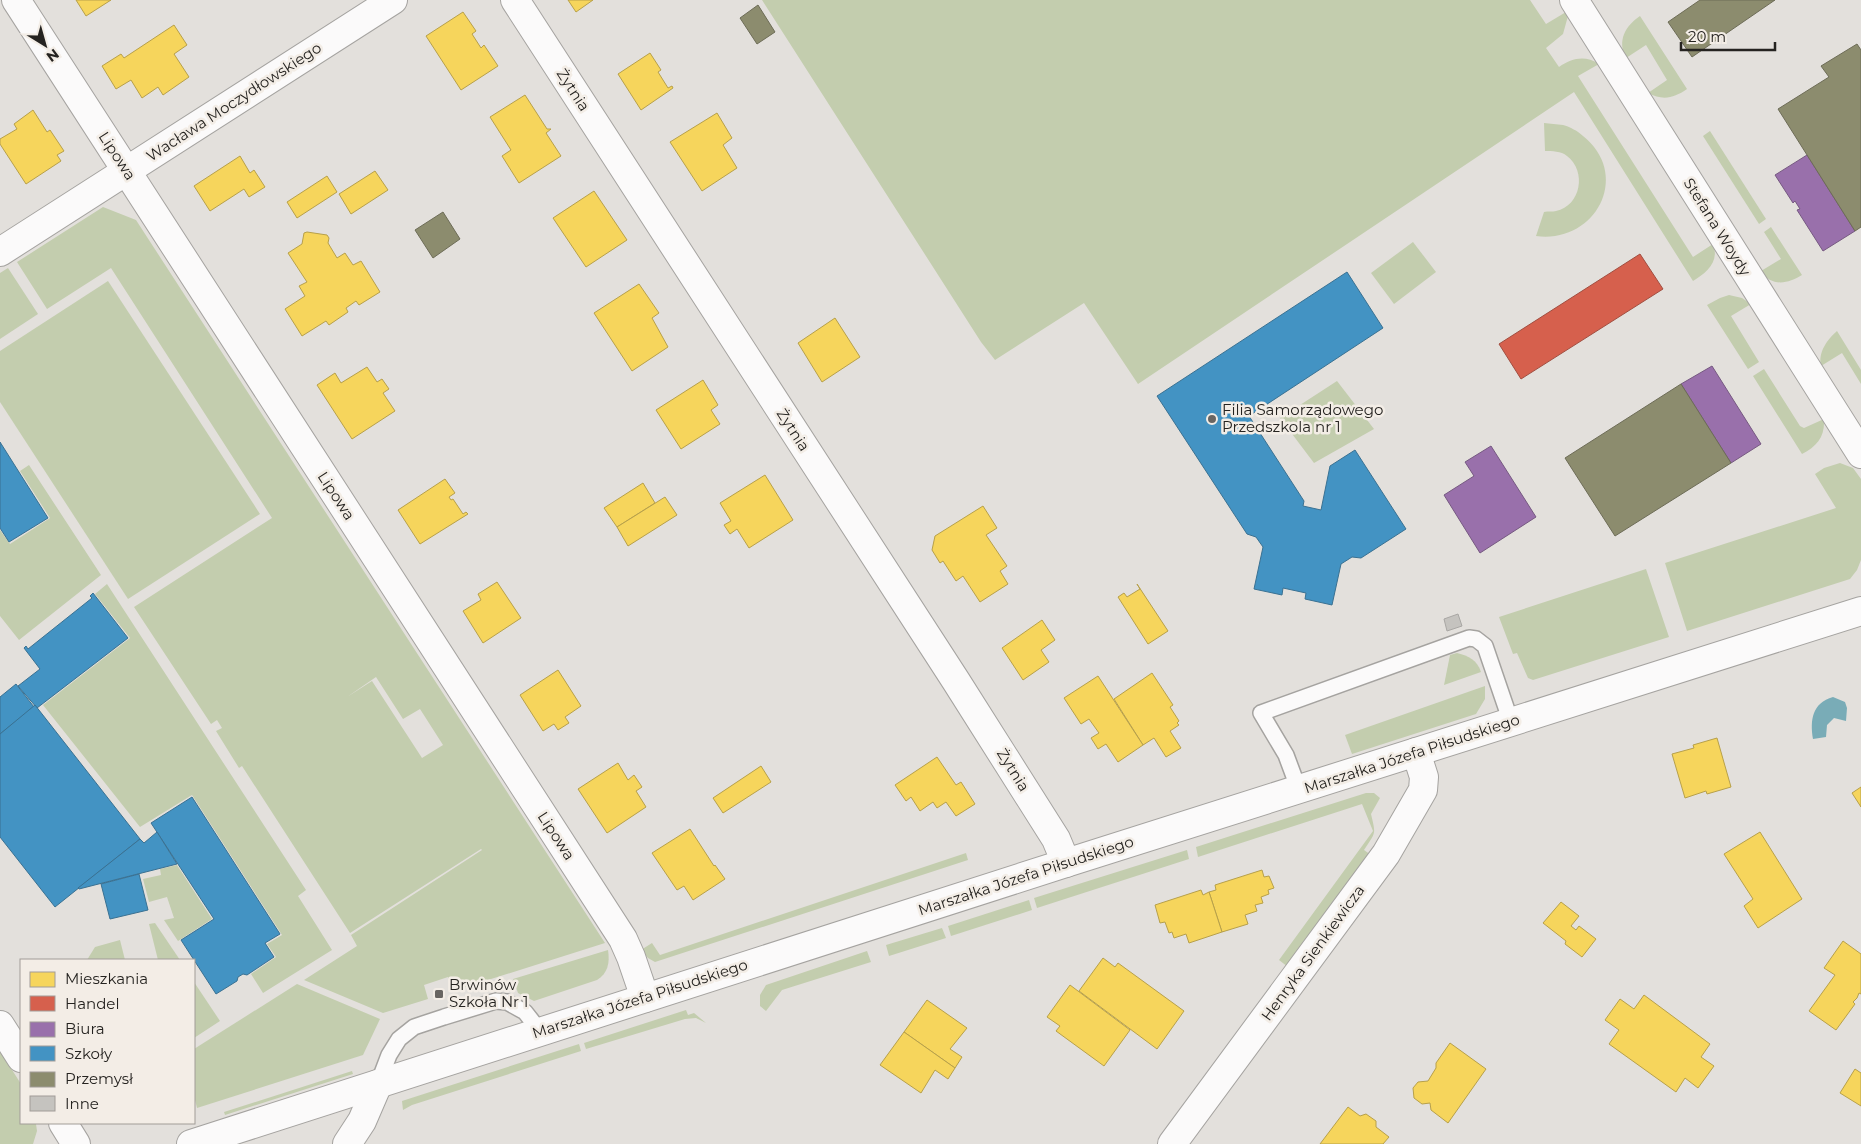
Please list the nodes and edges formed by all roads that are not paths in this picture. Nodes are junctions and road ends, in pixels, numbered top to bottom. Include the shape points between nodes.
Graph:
1 (16, 0) edge
2 (393, 0) edge
3 (515, 0) edge
4 (1574, 0) edge
5 (126, 171) junction
6 (0, 252) edge
7 (1861, 454) edge
8 (1861, 611) edge
9 (1512, 722) junction
10 (1416, 752) junction
11 (1299, 790) junction
12 (1066, 863) junction
13 (645, 998) junction
14 (0, 1025) edge
15 (540, 1031) junction
16 (20, 1056) edge
17 (378, 1084) junction
18 (64, 1124) edge
19 (76, 1144) edge
20 (191, 1144) edge
21 (346, 1144) edge
22 (1172, 1144) edge

1 - 5 street, Lipowa
2 - 5 street, Wacława Moczydłowskiego
3 - 12 street, Żytnia via 956,681 1056,838
4 - 7 street, Stefana Woydy
5 - 6 street, Wacława Moczydłowskiego
5 - 13 street, Lipowa via 623,939
8 - 9 street, Marszałka Józefa Piłsudskiego
9 - 10 street, Marszałka Józefa Piłsudskiego
9 - 11 lane via 1485,646 1469,638 1261,713 1286,755
10 - 11 street, Marszałka Józefa Piłsudskiego
10 - 22 street, Henryka Sienkiewicza via 1424,777 1423,790 1386,854
11 - 12 street, Marszałka Józefa Piłsudskiego
12 - 13 street, Marszałka Józefa Piłsudskiego
13 - 15 street, Marszałka Józefa Piłsudskiego
14 - 16 street
15 - 17 street, Marszałka Józefa Piłsudskiego
15 - 17 lane via 525,1012 496,1000 444,1017 414,1027 399,1039 389,1054
17 - 20 street, Marszałka Józefa Piłsudskiego
17 - 21 street via 362,1121
18 - 19 street

